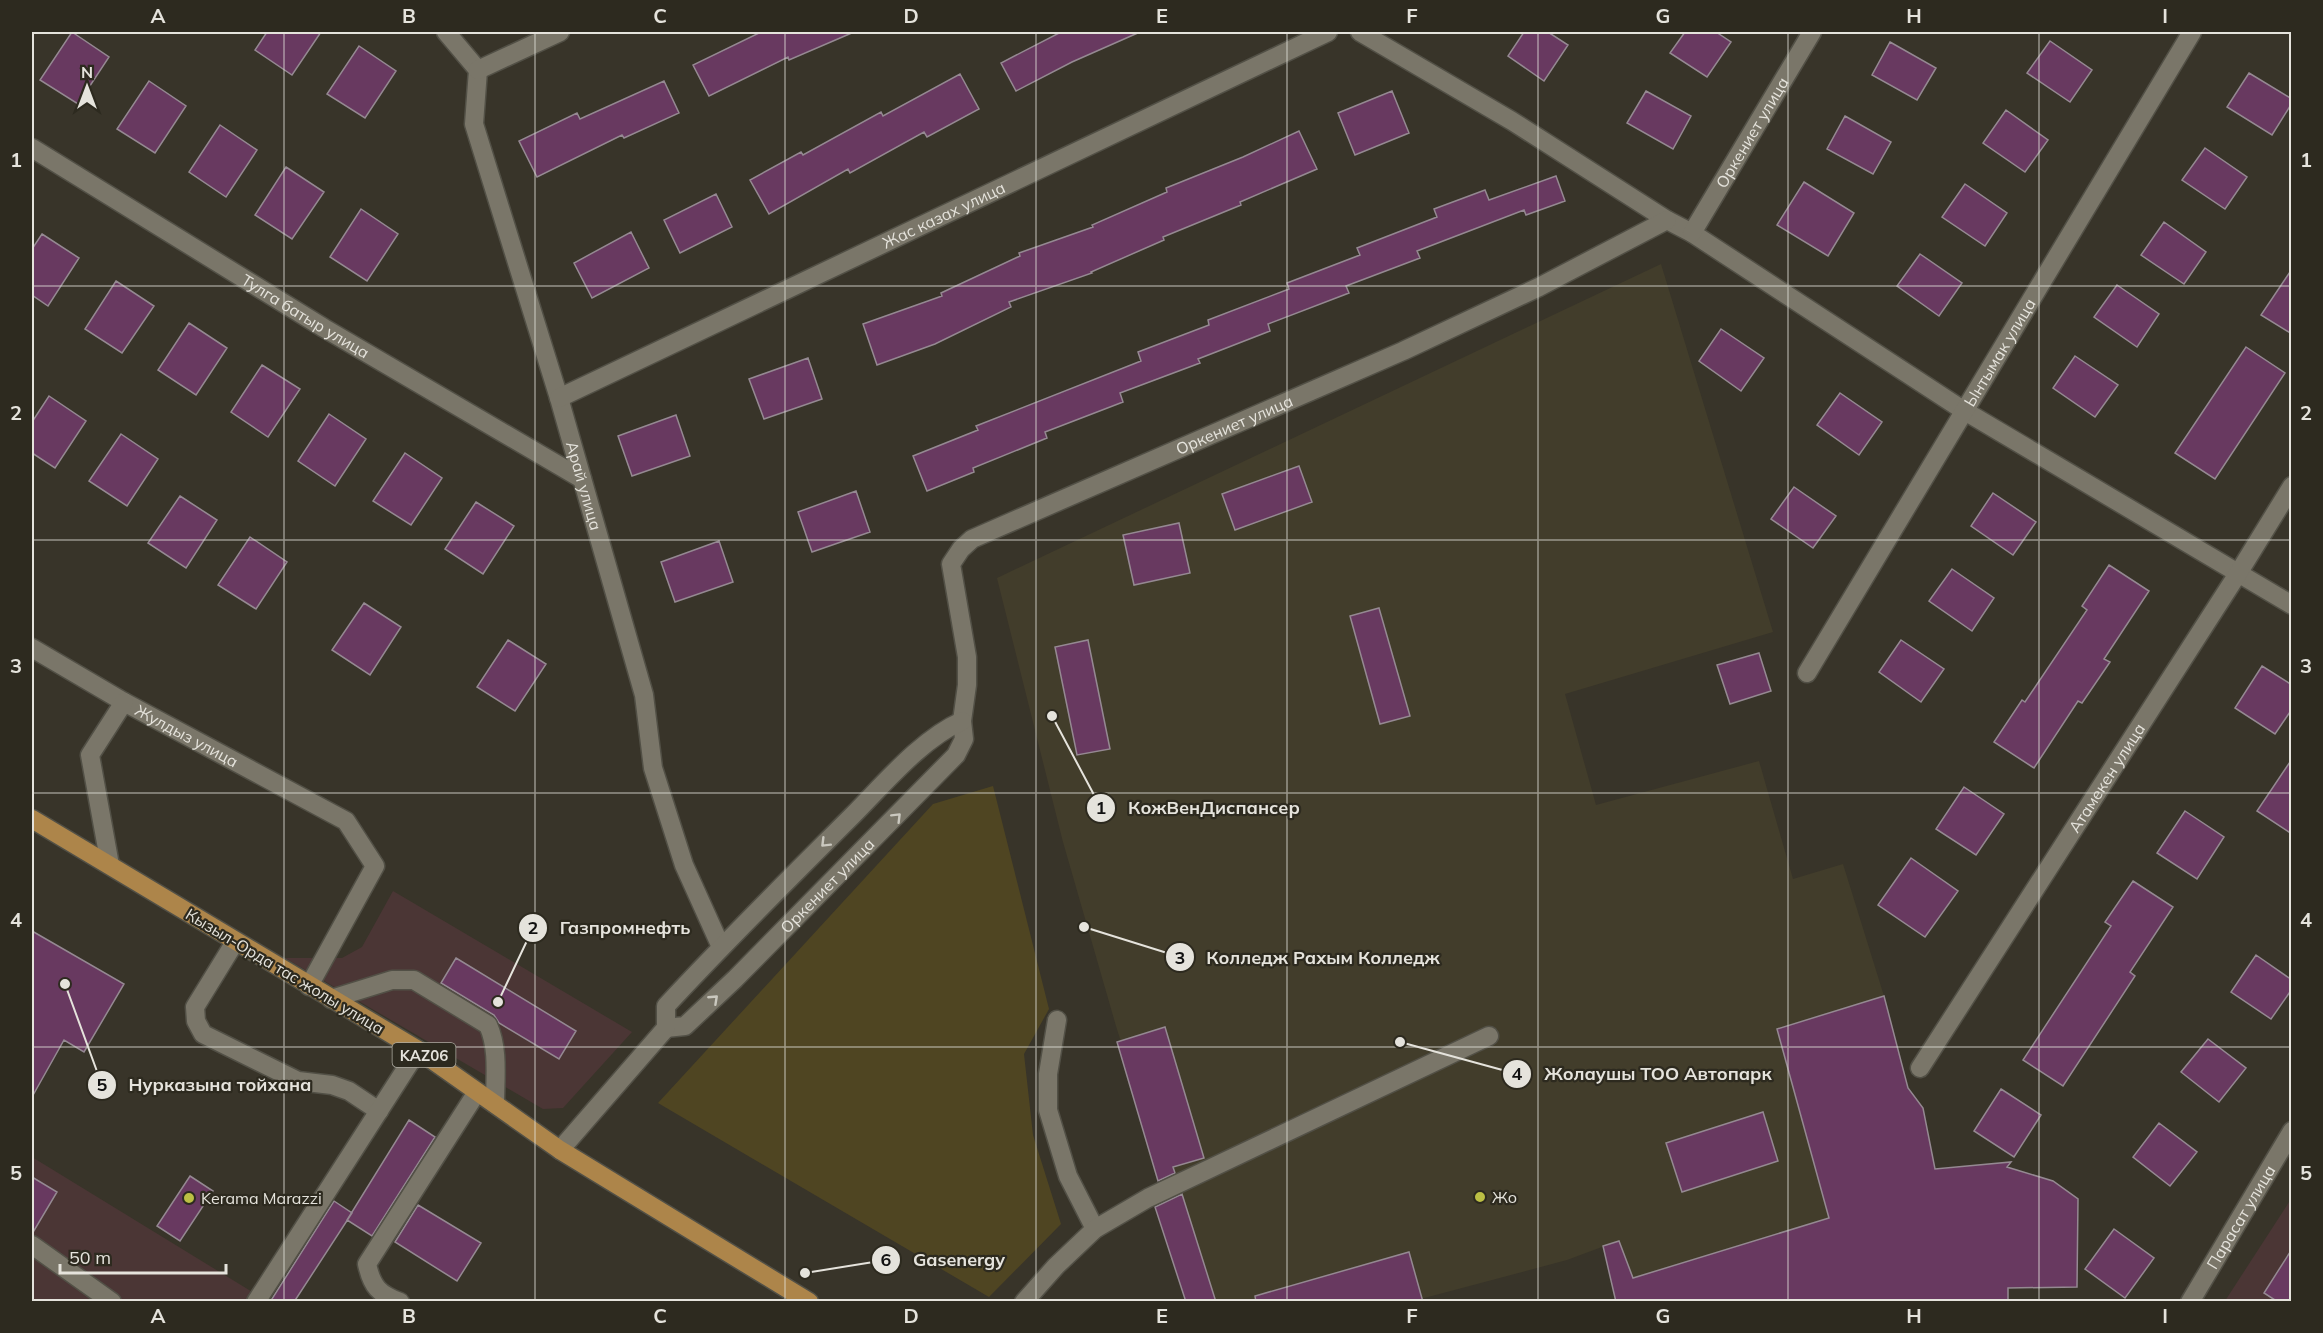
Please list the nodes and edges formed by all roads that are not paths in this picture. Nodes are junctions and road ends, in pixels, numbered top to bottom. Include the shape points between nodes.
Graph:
1 (446, 32) edge
2 (560, 32) edge
3 (1328, 32) edge
4 (1360, 32) edge
5 (1812, 32) edge
6 (2192, 32) edge
7 (478, 70) junction
8 (32, 148) edge
9 (1668, 220) junction
10 (1692, 232) junction
11 (558, 398) junction
12 (1963, 410) junction
13 (582, 479) junction
14 (2292, 486) edge
15 (2239, 572) junction
16 (2292, 605) edge
17 (32, 648) edge
18 (1806, 673) dead end
19 (124, 702) junction
20 (962, 721) junction
21 (32, 819) edge
22 (110, 865) junction
23 (236, 942) junction
24 (721, 946) junction
25 (309, 986) junction
26 (331, 999) junction
27 (1058, 1020) dead end
28 (666, 1028) junction
29 (1489, 1036) dead end
30 (418, 1050) junction
31 (1920, 1068) dead end
32 (477, 1092) junction
33 (495, 1104) junction
34 (379, 1111) junction
35 (2292, 1131) edge
36 (560, 1150) junction
37 (1095, 1229) junction
38 (32, 1245) edge
39 (112, 1302) edge
40 (256, 1302) edge
41 (400, 1302) edge
42 (809, 1302) edge
43 (1024, 1302) edge
44 (2190, 1302) edge

1 - 7 street
2 - 7 street
3 - 11 street, Жас казах улица
4 - 9 street via 1512,121
5 - 10 street, Оркениет улица
6 - 12 street, Ынтымак улица
7 - 11 street, Арай улица via 474,124
8 - 13 street, Тулга батыр улица via 324,328
9 - 10 street
9 - 20 street, Оркениет улица via 1413,346 972,539 951,564 968,657
10 - 12 street
11 - 13 street, Арай улица
12 - 15 street
12 - 18 street, Ынтымак улица
13 - 24 street, Арай улица via 644,695 652,768 684,865
14 - 15 street, Атамекен улица
15 - 16 street
15 - 31 street, Атамекен улица
17 - 19 street, Жулдыз улица
19 - 22 street via 90,755
19 - 25 street, Жулдыз улица via 346,821 375,866
20 -> 24 street, Оркениет улица via 947,728 900,768
28 -> 20 street, Оркениет улица via 685,1026 727,987 948,765 964,739
21 - 22 main road, Кызыл-Орда тас жолы улица / KАZ06
22 - 23 main road, Кызыл-Орда тас жолы улица / KАZ06
23 - 25 main road, Кызыл-Орда тас жолы улица / KАZ06
23 - 34 street via 195,1007 196,1021 203,1034 298,1081 349,1091
24 - 28 street, Оркениет улица via 666,1006
25 - 26 main road, Кызыл-Орда тас жолы улица / KАZ06
26 - 30 main road, Кызыл-Орда тас жолы улица / KАZ06
26 - 33 street via 392,980 414,980 488,1024 495,1051
27 - 37 street via 1048,1074 1048,1110 1068,1176
28 - 36 street, Оркениет улица
29 - 37 street via 1148,1198
30 - 32 main road, Кызыл-Орда тас жолы улица / KАZ06
30 - 34 street
32 - 33 main road, Кызыл-Орда тас жолы улица / KАZ06
32 - 41 street via 368,1264 370,1277 382,1294
33 - 36 main road, Кызыл-Орда тас жолы улица / KАZ06
34 - 40 street
35 - 44 street, Парасат улица
36 - 42 main road, Кызыл-Орда тас жолы улица / KАZ06
37 - 43 street
38 - 39 street

